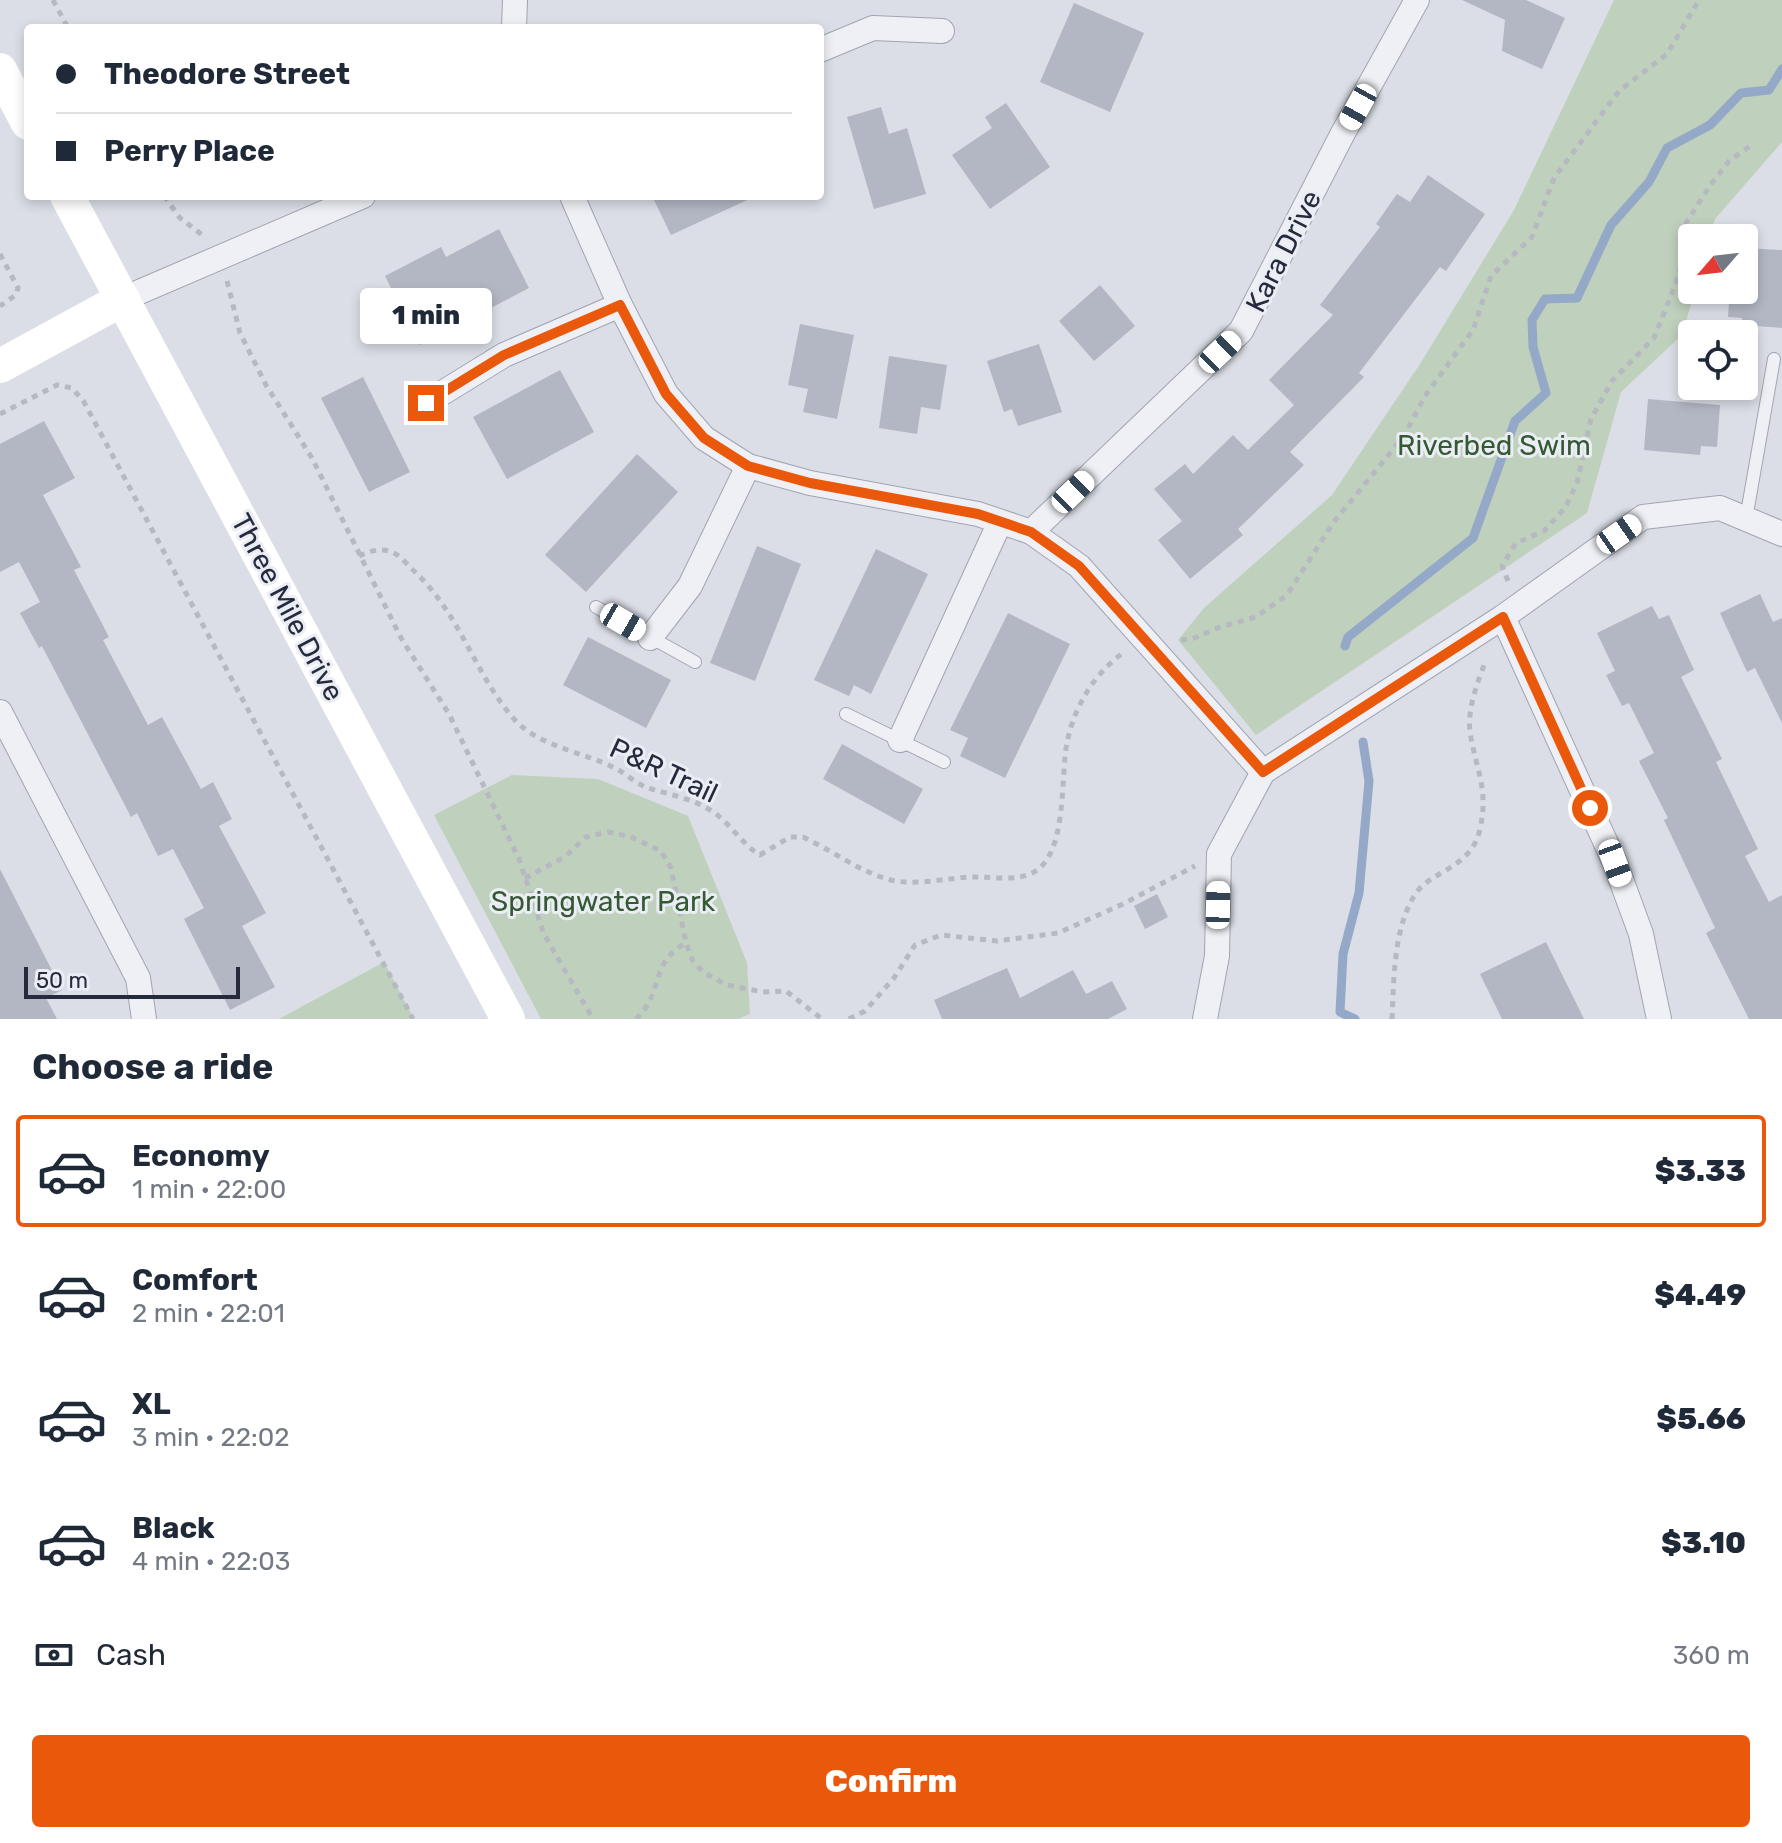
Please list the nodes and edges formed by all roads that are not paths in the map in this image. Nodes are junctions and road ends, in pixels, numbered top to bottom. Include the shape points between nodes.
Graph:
1 (515, 0) edge
2 (1417, 0) edge
3 (514, 24) edge
4 (942, 31) dead end
5 (824, 48) edge
6 (0, 70) edge
7 (24, 115) edge
8 (69, 200) edge
9 (354, 200) edge
10 (574, 200) edge
11 (123, 299) junction
12 (620, 305) junction
13 (1774, 359) dead end
14 (0, 366) edge
15 (426, 403) dead end
16 (748, 466) junction
17 (1746, 519) junction
18 (1000, 522) junction
19 (1031, 532) junction
20 (1782, 534) edge
21 (596, 607) dead end
22 (1503, 617) junction
23 (650, 638) junction
24 (695, 662) dead end
25 (0, 712) edge
26 (846, 714) dead end
27 (900, 740) junction
28 (944, 762) dead end
29 (1263, 772) junction
30 (144, 1019) edge
31 (508, 1019) edge
32 (1205, 1019) edge
33 (1659, 1019) edge

1 - 3 street
2 - 19 street, Kara Drive via 1241,331
4 - 5 street via 873,28
6 - 7 main road
8 - 11 main road, Three Mile Drive
9 - 11 street
10 - 12 street
11 - 14 main road
11 - 31 main road, Three Mile Drive
12 - 15 street via 504,355
12 - 16 street via 666,394 704,438
13 - 17 lane
16 - 18 street
16 - 23 street via 690,586
17 - 20 street
17 - 22 street via 1720,508 1643,517
18 - 19 street
18 - 27 street
19 - 29 street via 1079,566
21 - 23 lane
22 - 29 street
22 - 33 street via 1615,863 1641,934
23 - 24 lane
25 - 30 street via 138,978
26 - 27 lane
27 - 28 lane
29 - 32 street via 1219,854 1217,956

